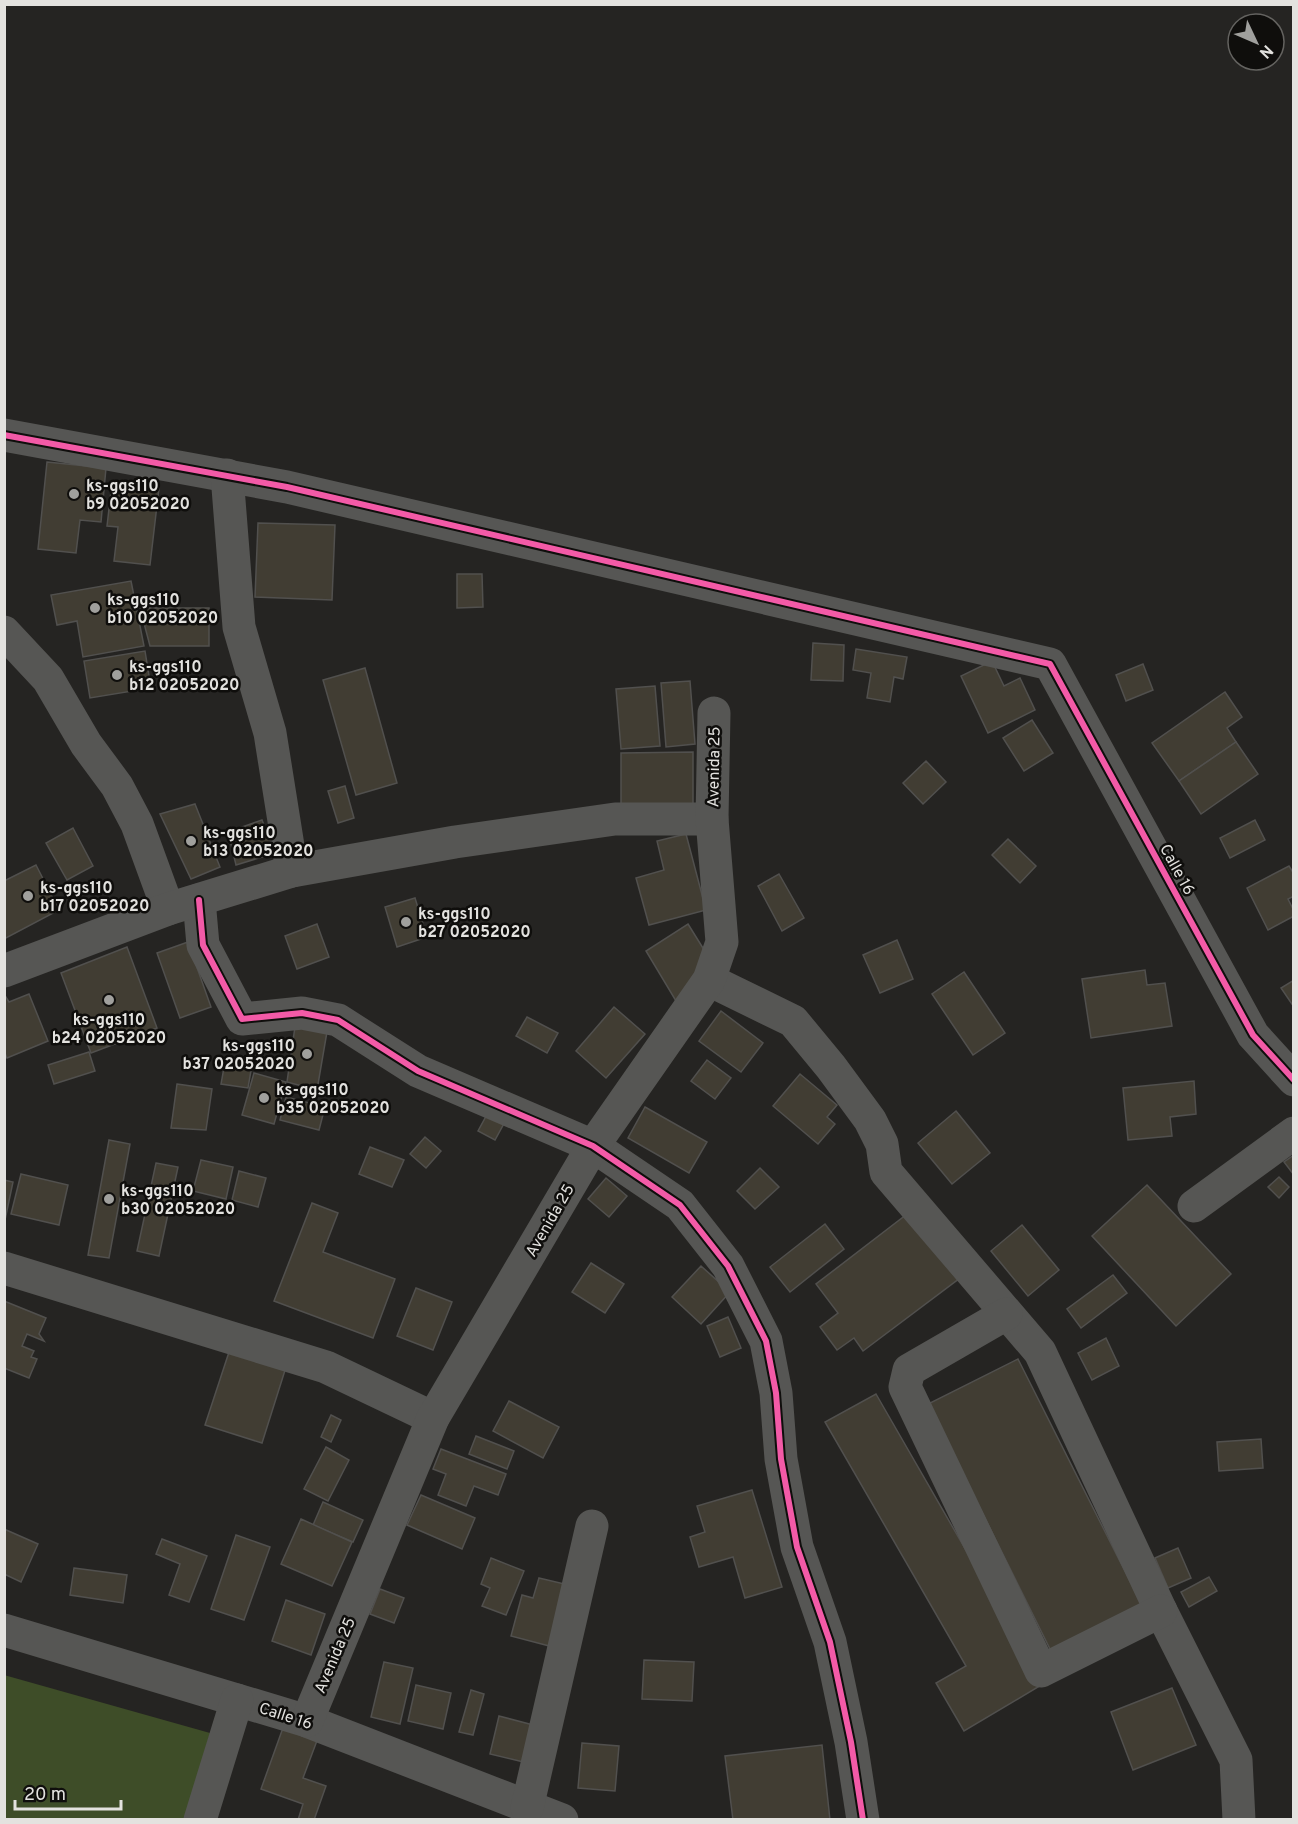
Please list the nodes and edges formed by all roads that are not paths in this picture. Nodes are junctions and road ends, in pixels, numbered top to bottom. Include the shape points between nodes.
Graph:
1 (4, 435) edge
2 (226, 475) junction
3 (4, 632) edge
4 (714, 713) dead end
5 (712, 819) junction
6 (292, 870) junction
7 (199, 900) junction
8 (168, 909) junction
9 (4, 971) edge
10 (709, 980) junction
11 (1293, 1080) edge
12 (1293, 1134) edge
13 (592, 1146) junction
14 (1194, 1206) dead end
15 (4, 1268) edge
16 (1006, 1314) junction
17 (433, 1418) junction
18 (592, 1526) dead end
19 (1161, 1611) junction
20 (4, 1630) edge
21 (237, 1700) junction
22 (307, 1721) junction
23 (527, 1808) junction
24 (558, 1819) edge
25 (200, 1820) edge
26 (863, 1820) edge
27 (1239, 1820) edge

1 - 2 street
2 - 6 street via 239,627 270,733
2 - 11 street, Calle 16 via 1050,664 1253,1035
3 - 8 street via 48,679 86,744 117,786 137,824
4 - 5 street, Avenida 25
5 - 6 street via 615,819
5 - 10 street, Avenida 25 via 722,942
6 - 7 street
7 - 8 street
7 - 13 street via 203,945 242,1019 302,1014 338,1020 418,1071
8 - 9 street
10 - 13 street, Avenida 25
10 - 16 street via 793,1021 870,1120 882,1144 886,1172
12 - 14 street
13 - 17 street, Avenida 25
13 - 26 street via 680,1205 728,1266 766,1341 797,1547 830,1642
15 - 17 street via 326,1367
16 - 19 street via 1040,1352
16 - 19 street via 909,1370 905,1387 1041,1671
17 - 22 street, Avenida 25
18 - 23 street
19 - 27 street via 1236,1760
20 - 21 street, Calle 16
21 - 22 street, Calle 16
21 - 25 street
22 - 23 street, Calle 16
23 - 24 street, Calle 16

